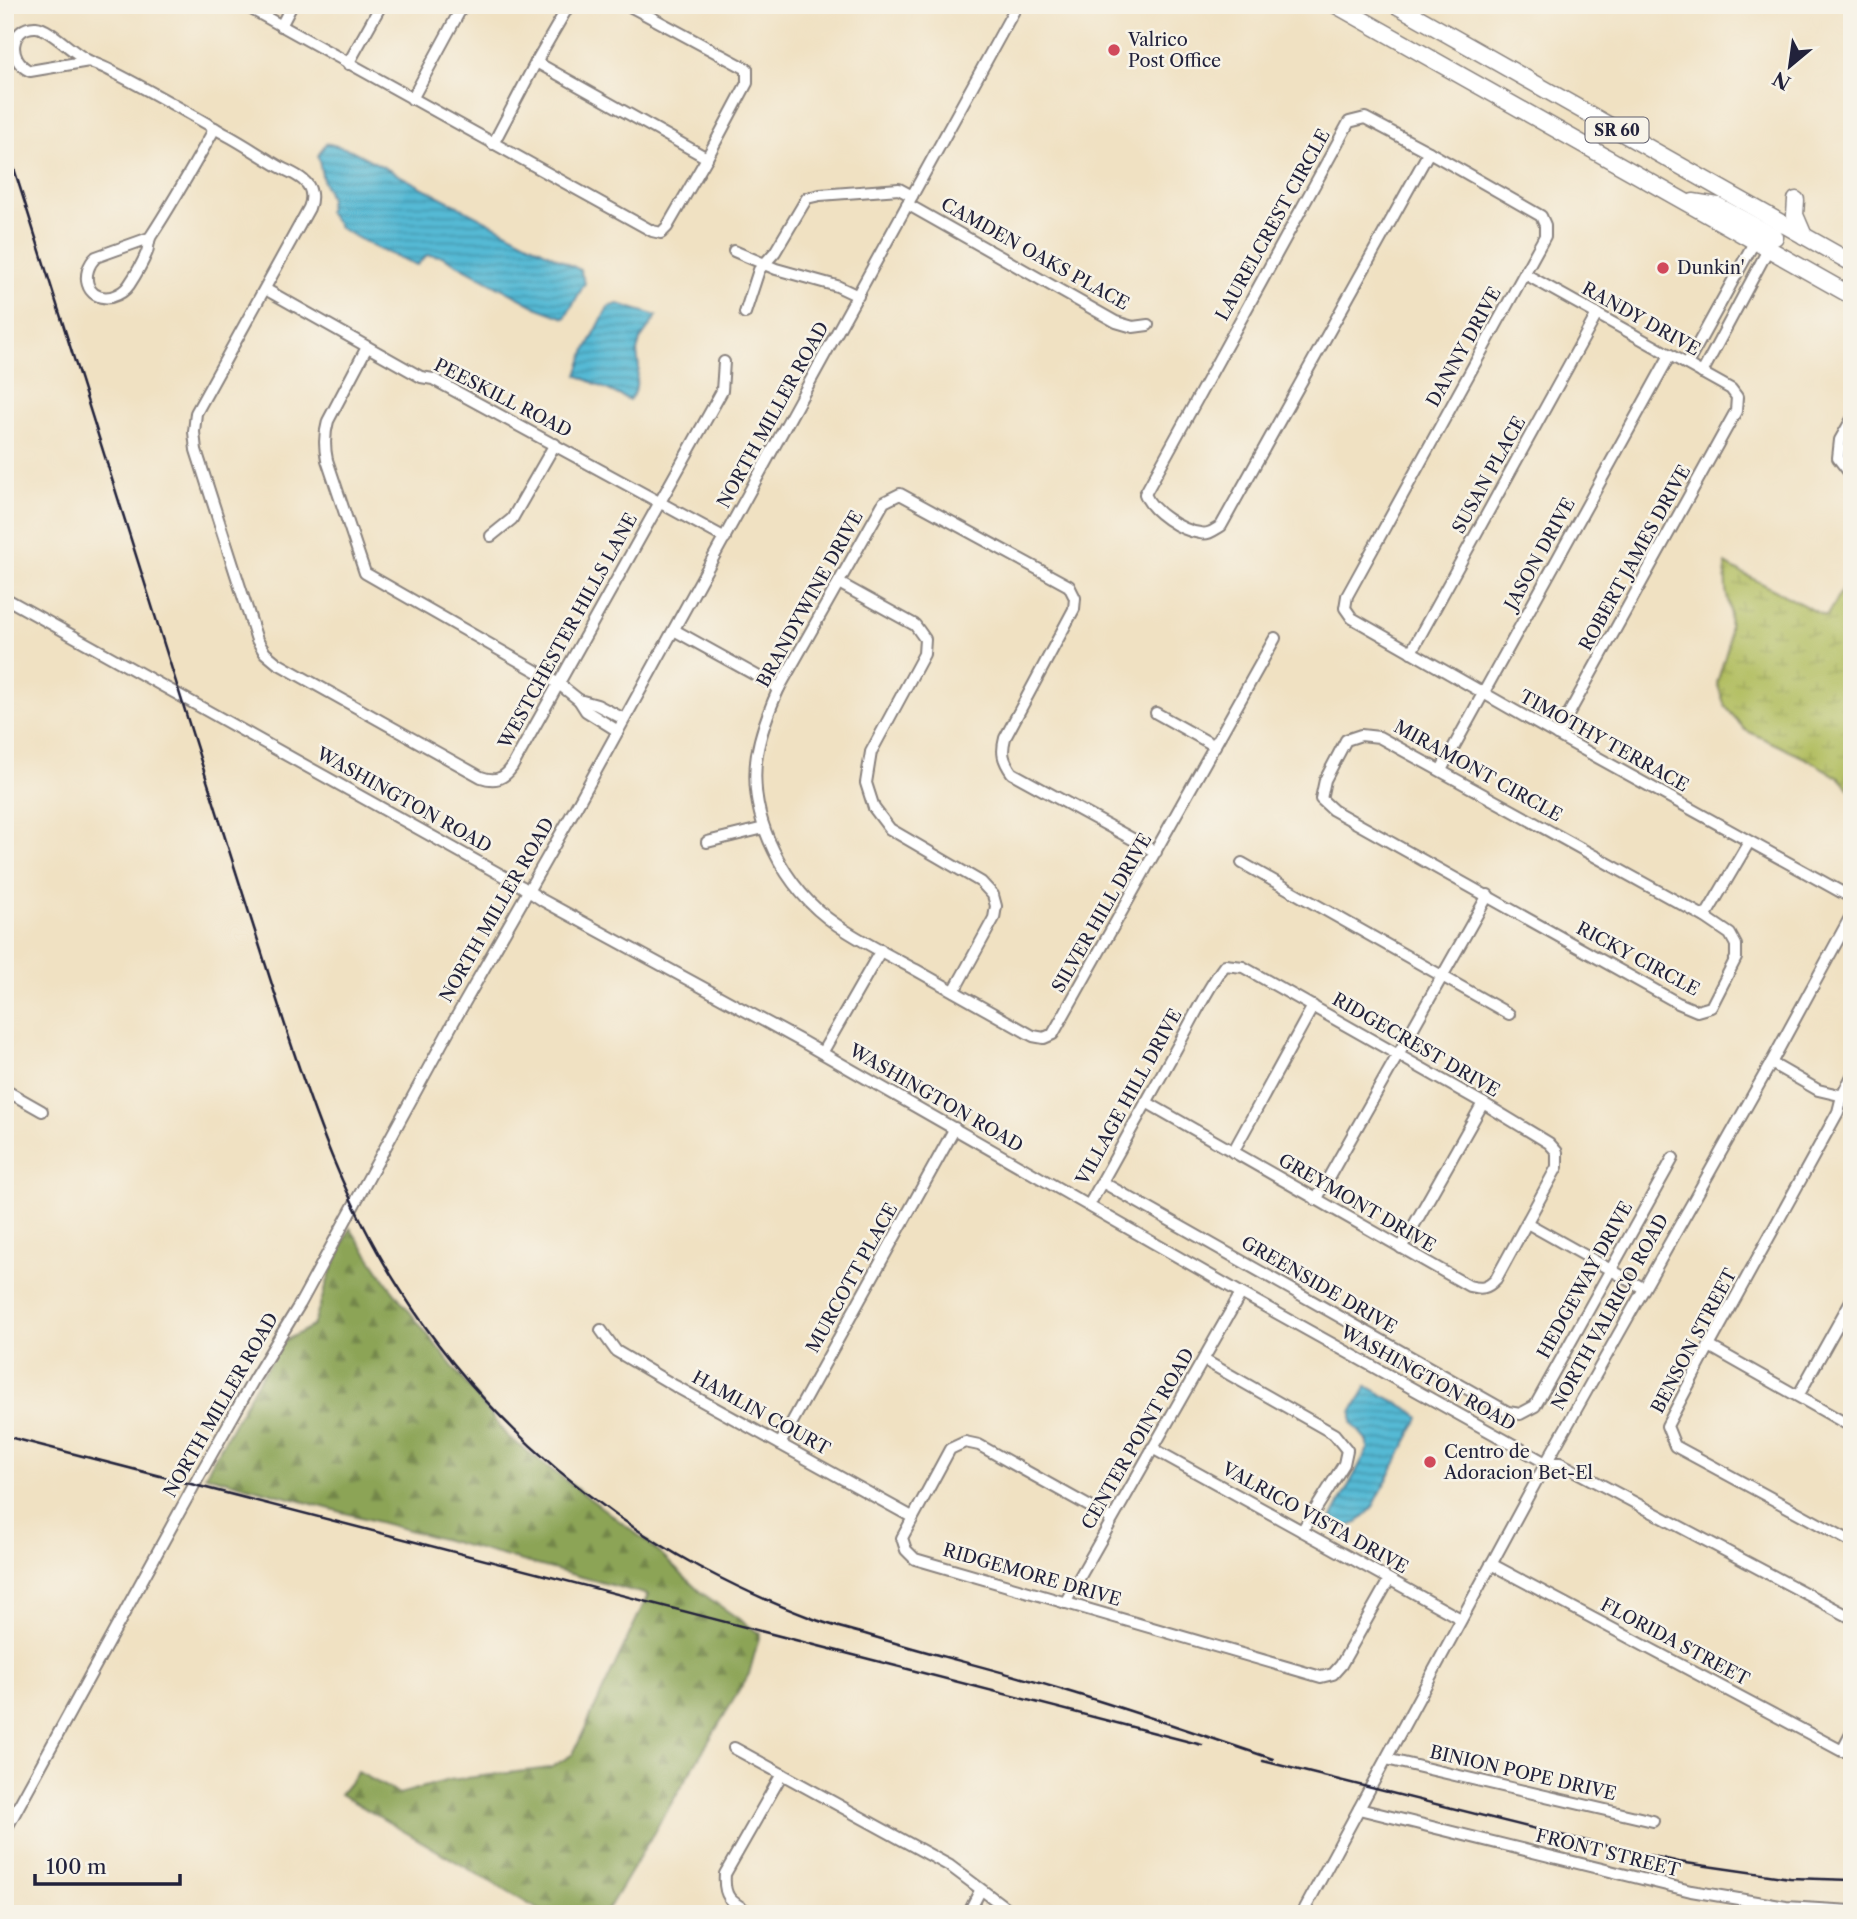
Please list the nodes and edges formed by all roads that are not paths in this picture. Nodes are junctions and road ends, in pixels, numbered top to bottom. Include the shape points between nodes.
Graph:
1 (244, 5) edge
2 (292, 5) edge
3 (381, 5) edge
4 (463, 5) edge
5 (569, 5) edge
6 (628, 5) edge
7 (1017, 5) edge
8 (1336, 5) edge
9 (1396, 6) edge
10 (281, 26) junction
11 (1383, 31) junction
12 (89, 61) junction
13 (536, 62) junction
14 (348, 64) junction
15 (412, 99) junction
16 (215, 128) junction
17 (494, 144) junction
18 (1429, 152) junction
19 (707, 159) junction
20 (910, 200) junction
21 (1796, 200) dead end
22 (1769, 233) junction
23 (1804, 236) junction
24 (149, 239) junction
25 (734, 251) dead end
26 (765, 263) junction
27 (1852, 263) edge
28 (1525, 274) junction
29 (265, 289) junction
30 (858, 296) junction
31 (1852, 296) edge
32 (745, 313) dead end
33 (1597, 314) junction
34 (1148, 326) dead end
35 (368, 347) junction
36 (1670, 355) junction
37 (724, 362) dead end
38 (1687, 364) junction
39 (1702, 373) junction
40 (1737, 397) joint
41 (1852, 419) edge
42 (555, 444) junction
43 (1852, 476) edge
44 (660, 501) junction
45 (491, 536) dead end
46 (725, 538) junction
47 (838, 583) junction
48 (5, 598) edge
49 (1345, 608) joint
50 (674, 630) junction
51 (1275, 638) dead end
52 (1411, 652) junction
53 (559, 684) junction
54 (779, 688) junction
55 (1483, 693) junction
56 (579, 701) junction
57 (1156, 713) dead end
58 (624, 719) junction
59 (618, 731) junction
60 (1557, 735) junction
61 (1215, 746) junction
62 (1441, 770) junction
63 (764, 828) junction
64 (707, 842) dead end
65 (1749, 842) junction
66 (1156, 852) junction
67 (1242, 863) dead end
68 (529, 891) junction
69 (1488, 895) junction
70 (1852, 898) edge
71 (1852, 914) edge
72 (1705, 917) junction
73 (881, 950) junction
74 (1442, 976) junction
75 (954, 991) junction
76 (1200, 1006) joint
77 (1312, 1006) junction
78 (1509, 1014) dead end
79 (822, 1053) junction
80 (1399, 1055) junction
81 (1770, 1063) junction
82 (1852, 1076) edge
83 (5, 1090) edge
84 (1847, 1097) edge
85 (1146, 1102) junction
86 (1483, 1103) junction
87 (42, 1111) dead end
88 (956, 1128) junction
89 (1233, 1152) junction
90 (1673, 1158) dead end
91 (1102, 1182) junction
92 (1316, 1200) junction
93 (1089, 1205) junction
94 (1527, 1223) junction
95 (1401, 1248) junction
96 (1611, 1271) junction
97 (1643, 1288) junction
98 (1241, 1293) junction
99 (1852, 1299) edge
100 (601, 1330) dead end
101 (1709, 1346) junction
102 (1204, 1360) junction
103 (1798, 1396) junction
104 (1520, 1415) joint
105 (1852, 1427) edge
106 (780, 1444) junction
107 (1152, 1448) junction
108 (1546, 1463) junction
109 (912, 1517) junction
110 (1112, 1519) junction
111 (1302, 1531) junction
112 (1852, 1542) edge
113 (1491, 1564) junction
114 (1388, 1580) junction
115 (1065, 1603) junction
116 (1852, 1618) edge
117 (1461, 1619) junction
118 (1852, 1732) edge
119 (734, 1748) dead end
120 (1386, 1759) junction
121 (782, 1774) junction
122 (1359, 1809) junction
123 (1653, 1821) dead end
124 (5, 1831) edge
125 (980, 1891) junction
126 (1852, 1911) edge
127 (752, 1914) edge
128 (968, 1914) edge
129 (1014, 1914) edge
130 (1301, 1914) edge

1 - 10 street
2 - 10 street
3 - 14 street
4 - 15 street
5 - 13 street
6 - 19 street via 747,69 747,83
7 - 20 street, NORTH MILLER ROAD
8 - 11 highway, SR 60
9 - 11 highway
9 - 22 highway, SR 60
10 - 14 street
11 - 22 highway, SR 60 via 1684,201 1718,206
12 - 12 street, WESTCHESTER HILLS LANE via 43,29 28,28 15,42 16,60 30,71
12 - 16 street, WESTCHESTER HILLS LANE
13 - 17 street
13 - 19 street
14 - 15 street
15 - 17 street
16 - 24 street
16 - 29 street, WESTCHESTER HILLS LANE via 303,180 312,194 309,208
17 - 19 street via 661,233
18 - 18 street, LAURELCREST CIRCLE via 1365,118 1349,122 1145,494 1157,512 1200,534 1221,526
18 - 28 street, DANNY DRIVE via 1541,216 1545,236
20 - 26 street via 899,189 812,196
20 - 30 street, NORTH MILLER ROAD
20 - 34 street, CAMDEN OAKS PLACE via 1116,322
21 - 23 highway via 1795,215
22 - 23 highway, SR 60
22 - 31 highway, SR 60
22 - 38 street
22 - 39 street
23 - 27 highway, SR 60
24 - 24 street via 96,257 87,270 90,289 105,297 124,290
25 - 26 street
26 - 30 street
26 - 32 street
28 - 33 street, RANDY DRIVE
28 - 49 street, DANNY DRIVE via 1347,596
29 - 35 street, PEESKILL ROAD
29 - 53 street, WESTCHESTER HILLS LANE via 196,413 194,432 257,640 265,653 493,780 508,773
30 - 46 street, NORTH MILLER ROAD
33 - 36 street, RANDY DRIVE
33 - 52 street, SUSAN PLACE
35 - 42 street, PEESKILL ROAD
35 - 53 street via 328,421 324,445 365,573
36 - 38 street, RANDY DRIVE
36 - 55 street, JASON DRIVE
37 - 44 street, WESTCHESTER HILLS LANE via 722,391
38 - 39 street, RANDY DRIVE
39 - 40 street, RANDY DRIVE
40 - 60 street, ROBERT JAMES DRIVE via 1736,411
41 - 43 street via 1840,440 1838,458
42 - 44 street, PEESKILL ROAD
42 - 45 street via 512,519
44 - 46 street, PEESKILL ROAD
44 - 53 street, WESTCHESTER HILLS LANE
46 - 50 street, NORTH MILLER ROAD
47 - 54 street, BRANDYWINE DRIVE
47 - 66 street, BRANDYWINE DRIVE via 884,502 901,494 1069,586 1074,609 1004,738 1004,762 1012,773
47 - 75 street via 915,625 925,639 923,654 871,752 866,783 873,808 890,829 981,881 993,895 994,918
48 - 68 street, WASHINGTON ROAD
49 - 52 street, TIMOTHY TERRACE via 1352,618
50 - 54 street
50 - 58 street, NORTH MILLER ROAD
51 - 61 street, SILVER HILL DRIVE
52 - 55 street, TIMOTHY TERRACE
53 - 56 street
54 - 63 street, BRANDYWINE DRIVE via 765,720 757,757
55 - 60 street, TIMOTHY TERRACE
55 - 62 street, JASON DRIVE
56 - 58 street
56 - 59 street via 586,711
57 - 61 street
58 - 59 street, NORTH MILLER ROAD
59 - 68 street, NORTH MILLER ROAD
60 - 65 street, TIMOTHY TERRACE
61 - 66 street, SILVER HILL DRIVE
62 - 69 street, MIRAMONT CIRCLE via 1379,737 1361,735 1346,740 1325,780 1321,799 1333,810
62 - 72 street, MIRAMONT CIRCLE
63 - 64 street
63 - 73 street, BRANDYWINE DRIVE via 780,863 805,898 836,924
65 - 70 street, TIMOTHY TERRACE
65 - 72 street
66 - 75 street, SILVER HILL DRIVE via 1053,1034 1033,1036
67 - 74 street
68 - 79 street, WASHINGTON ROAD
68 - 124 street, NORTH MILLER ROAD
69 - 72 street, RICKY CIRCLE via 1697,1011 1711,1007 1736,958 1730,934
69 - 74 street
71 - 81 street, NORTH VALRICO ROAD
73 - 75 street, SILVER HILL DRIVE
73 - 79 street
74 - 78 street
74 - 80 street
76 - 77 street, RIDGECREST DRIVE via 1225,965 1243,967
76 - 85 street, VILLAGE HILL DRIVE
77 - 80 street, RIDGECREST DRIVE
77 - 89 street
79 - 88 street, WASHINGTON ROAD
80 - 86 street, RIDGECREST DRIVE
80 - 92 street
81 - 84 street via 1818,1090
81 - 97 street, NORTH VALRICO ROAD
82 - 84 street, BENSON STREET
83 - 87 street
84 - 101 street, BENSON STREET
85 - 89 street, GREYMONT DRIVE
85 - 91 street, VILLAGE HILL DRIVE
86 - 94 street, RIDGECREST DRIVE via 1557,1152 1557,1167
86 - 95 street
88 - 93 street, WASHINGTON ROAD
88 - 106 street, MURCOTT PLACE
89 - 92 street, GREYMONT DRIVE
90 - 96 street, HEDGEWAY DRIVE
91 - 93 street, VILLAGE HILL DRIVE
91 - 104 street, GREENSIDE DRIVE
92 - 95 street, GREYMONT DRIVE
93 - 98 street, WASHINGTON ROAD
94 - 95 street, GREYMONT DRIVE via 1496,1279 1481,1289
94 - 96 street
96 - 97 street
96 - 104 street, HEDGEWAY DRIVE via 1535,1406
97 - 108 street, NORTH VALRICO ROAD
98 - 102 street, CENTER POINT ROAD
98 - 108 street, WASHINGTON ROAD
99 - 103 street
100 - 106 street, HAMLIN COURT via 616,1351
101 - 103 street
101 - 112 street, BENSON STREET via 1667,1426 1675,1446
102 - 107 street, CENTER POINT ROAD
102 - 111 street via 1334,1434 1347,1450 1344,1464
103 - 105 street
106 - 109 street, HAMLIN COURT
107 - 110 street, CENTER POINT ROAD
107 - 111 street, VALRICO VISTA DRIVE
108 - 113 street, NORTH VALRICO ROAD
108 - 116 street, WASHINGTON ROAD via 1560,1463
109 - 110 street, RIDGEMORE DRIVE via 950,1449 964,1442 979,1445
109 - 115 street, RIDGEMORE DRIVE via 902,1538 915,1559
110 - 115 street, CENTER POINT ROAD
111 - 114 street, VALRICO VISTA DRIVE
113 - 117 street, NORTH VALRICO ROAD
113 - 118 street, FLORIDA STREET via 1842,1751
114 - 115 street, RIDGEMORE DRIVE via 1341,1665 1333,1674 1321,1677
114 - 117 street, VALRICO VISTA DRIVE
117 - 120 street, NORTH VALRICO ROAD
119 - 121 street
120 - 122 street, NORTH VALRICO ROAD
120 - 123 street, BINION POPE DRIVE
121 - 125 street via 950,1867
121 - 127 street via 725,1874 724,1888 732,1902
122 - 126 street, FRONT STREET via 1692,1891 1786,1907
122 - 130 street, NORTH VALRICO ROAD
125 - 128 street
125 - 129 street

